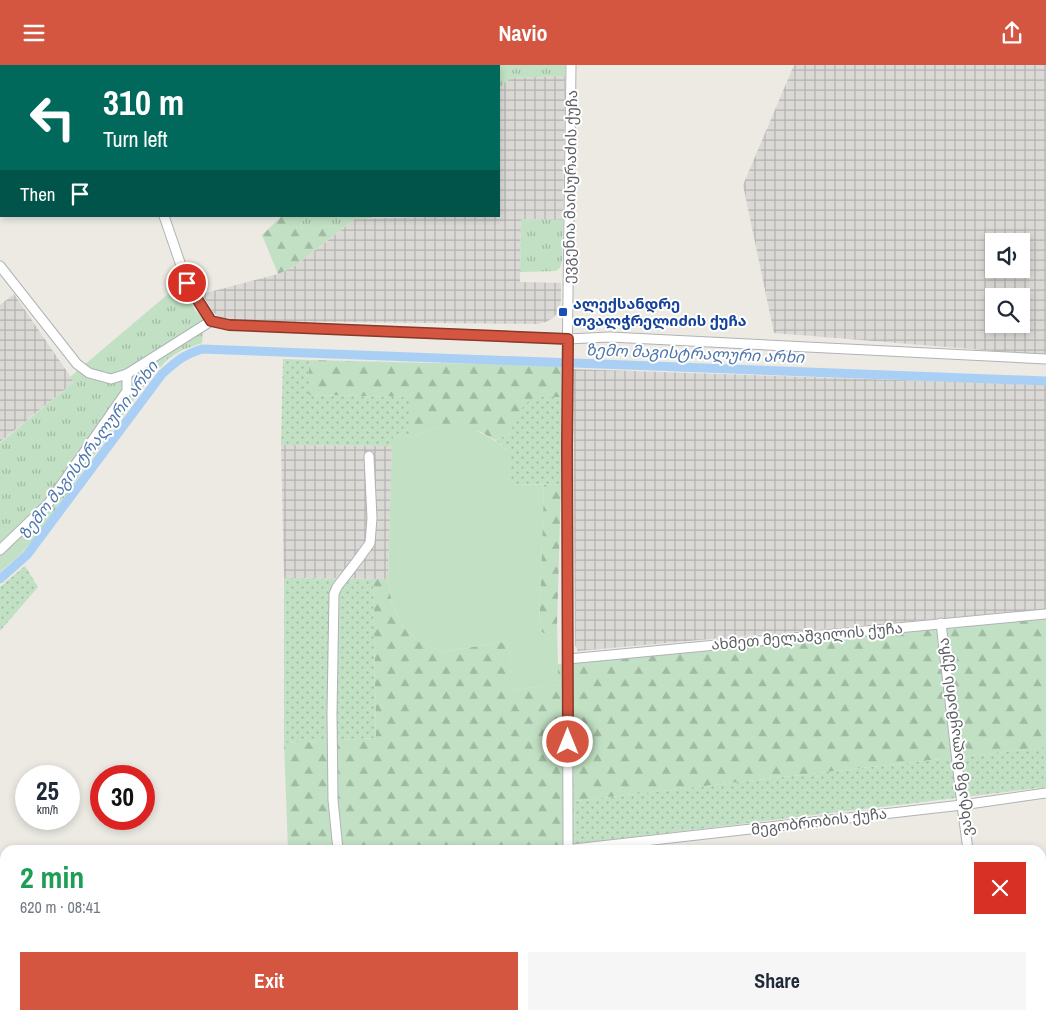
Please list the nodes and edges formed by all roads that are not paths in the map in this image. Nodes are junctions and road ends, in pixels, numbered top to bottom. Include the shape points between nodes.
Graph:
1 (571, 65) edge
2 (164, 217) edge
3 (0, 266) edge
4 (211, 321) junction
5 (568, 339) junction
6 (1046, 359) edge
7 (127, 374) junction
8 (370, 457) dead end
9 (0, 550) edge
10 (1046, 614) edge
11 (941, 623) junction
12 (568, 659) junction
13 (1046, 793) edge
14 (962, 805) junction
15 (337, 845) edge
16 (566, 845) edge
17 (626, 845) edge
18 (967, 845) edge

1 - 5 street, ევგენია მაისურაძის ქუჩა
2 - 4 street via 187,283
3 - 7 street via 77,364 89,373 111,379
4 - 5 street via 229,325
4 - 7 street
5 - 6 street via 620,338
5 - 12 street, ევგენია მაისურაძის ქუჩა
7 - 9 street via 127,391 48,504
8 - 15 street via 370,543 334,594 333,801
10 - 11 street, ახმეთ მელაშვილის ქუჩა
11 - 12 street, ახმეთ მელაშვილის ქუჩა
11 - 14 street, ვახტანგ მალაყმაძის ქუჩა
12 - 16 street, ევგენია მაისურაძის ქუჩა
13 - 14 street, მეგობრობის ქუჩა
14 - 17 street, მეგობრობის ქუჩა
14 - 18 street, ვახტანგ მალაყმაძის ქუჩა

